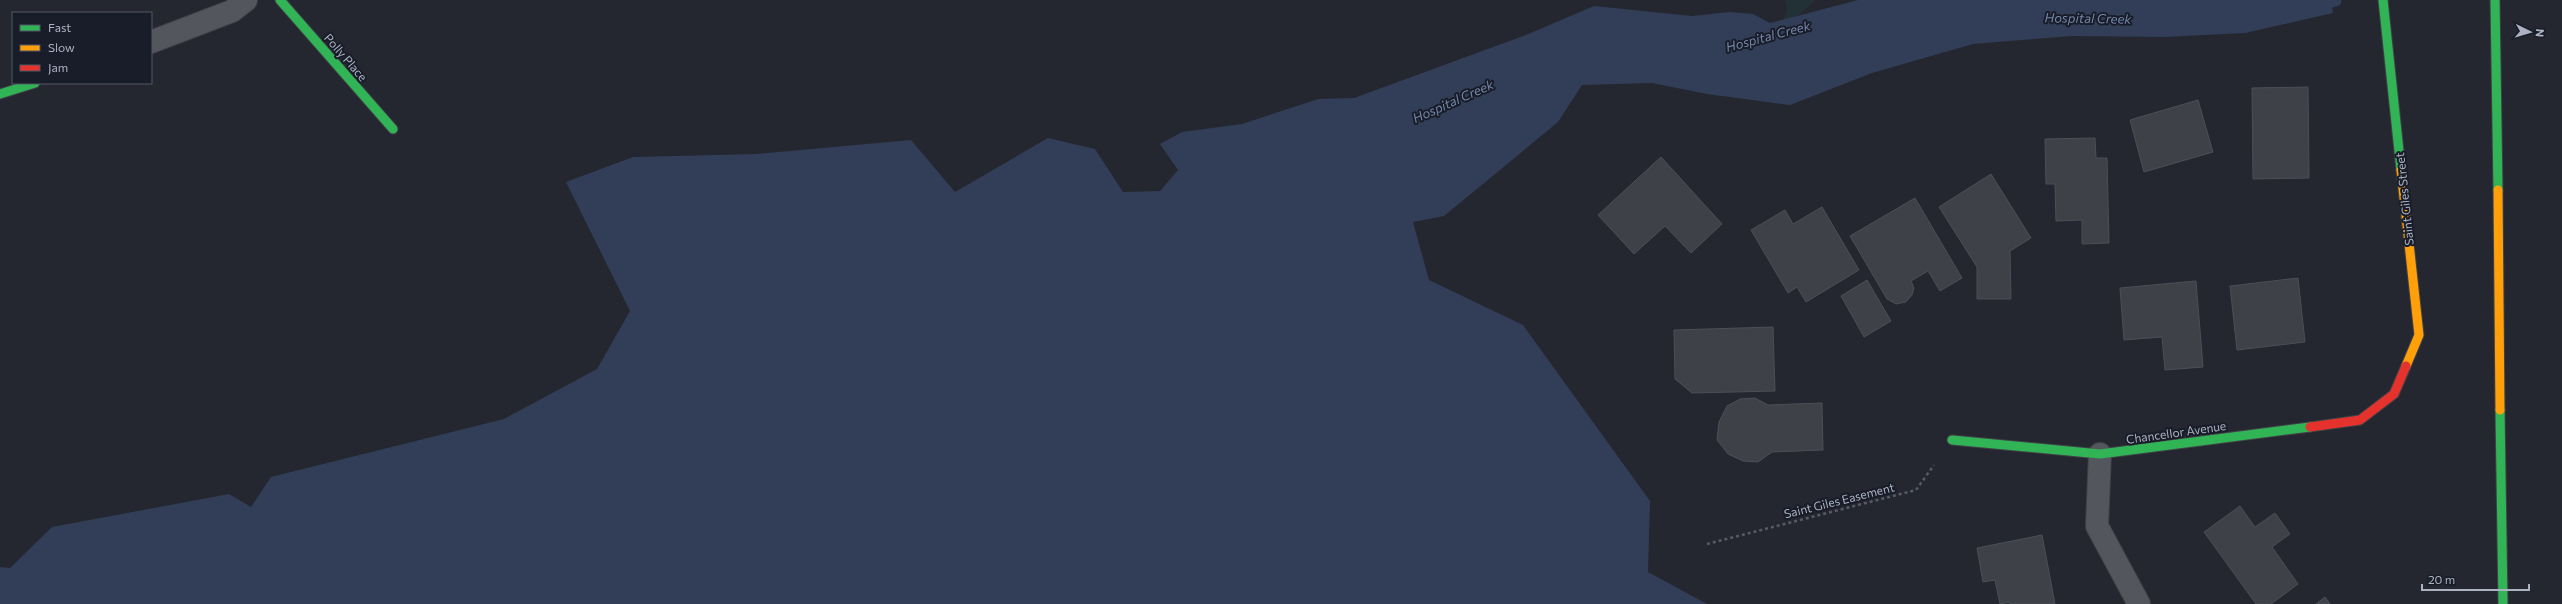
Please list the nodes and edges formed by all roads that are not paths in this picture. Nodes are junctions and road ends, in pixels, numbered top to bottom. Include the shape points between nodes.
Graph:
1 (246, 0) edge
2 (280, 0) edge
3 (2383, 0) edge
4 (2495, 0) edge
5 (152, 42) edge
6 (32, 84) edge
7 (0, 94) edge
8 (393, 129) dead end
9 (2394, 394) joint
10 (1952, 440) road end
11 (2100, 454) junction
12 (2139, 604) edge
13 (2503, 604) edge

1 - 5 street via 232,11
2 - 8 main road, Polly Place
3 - 9 main road, Saint Giles Street via 2419,335
4 - 13 main road
6 - 7 main road
9 - 11 main road, Chancellor Avenue via 2360,420
10 - 11 main road, Chancellor Avenue
11 - 12 street via 2097,526

